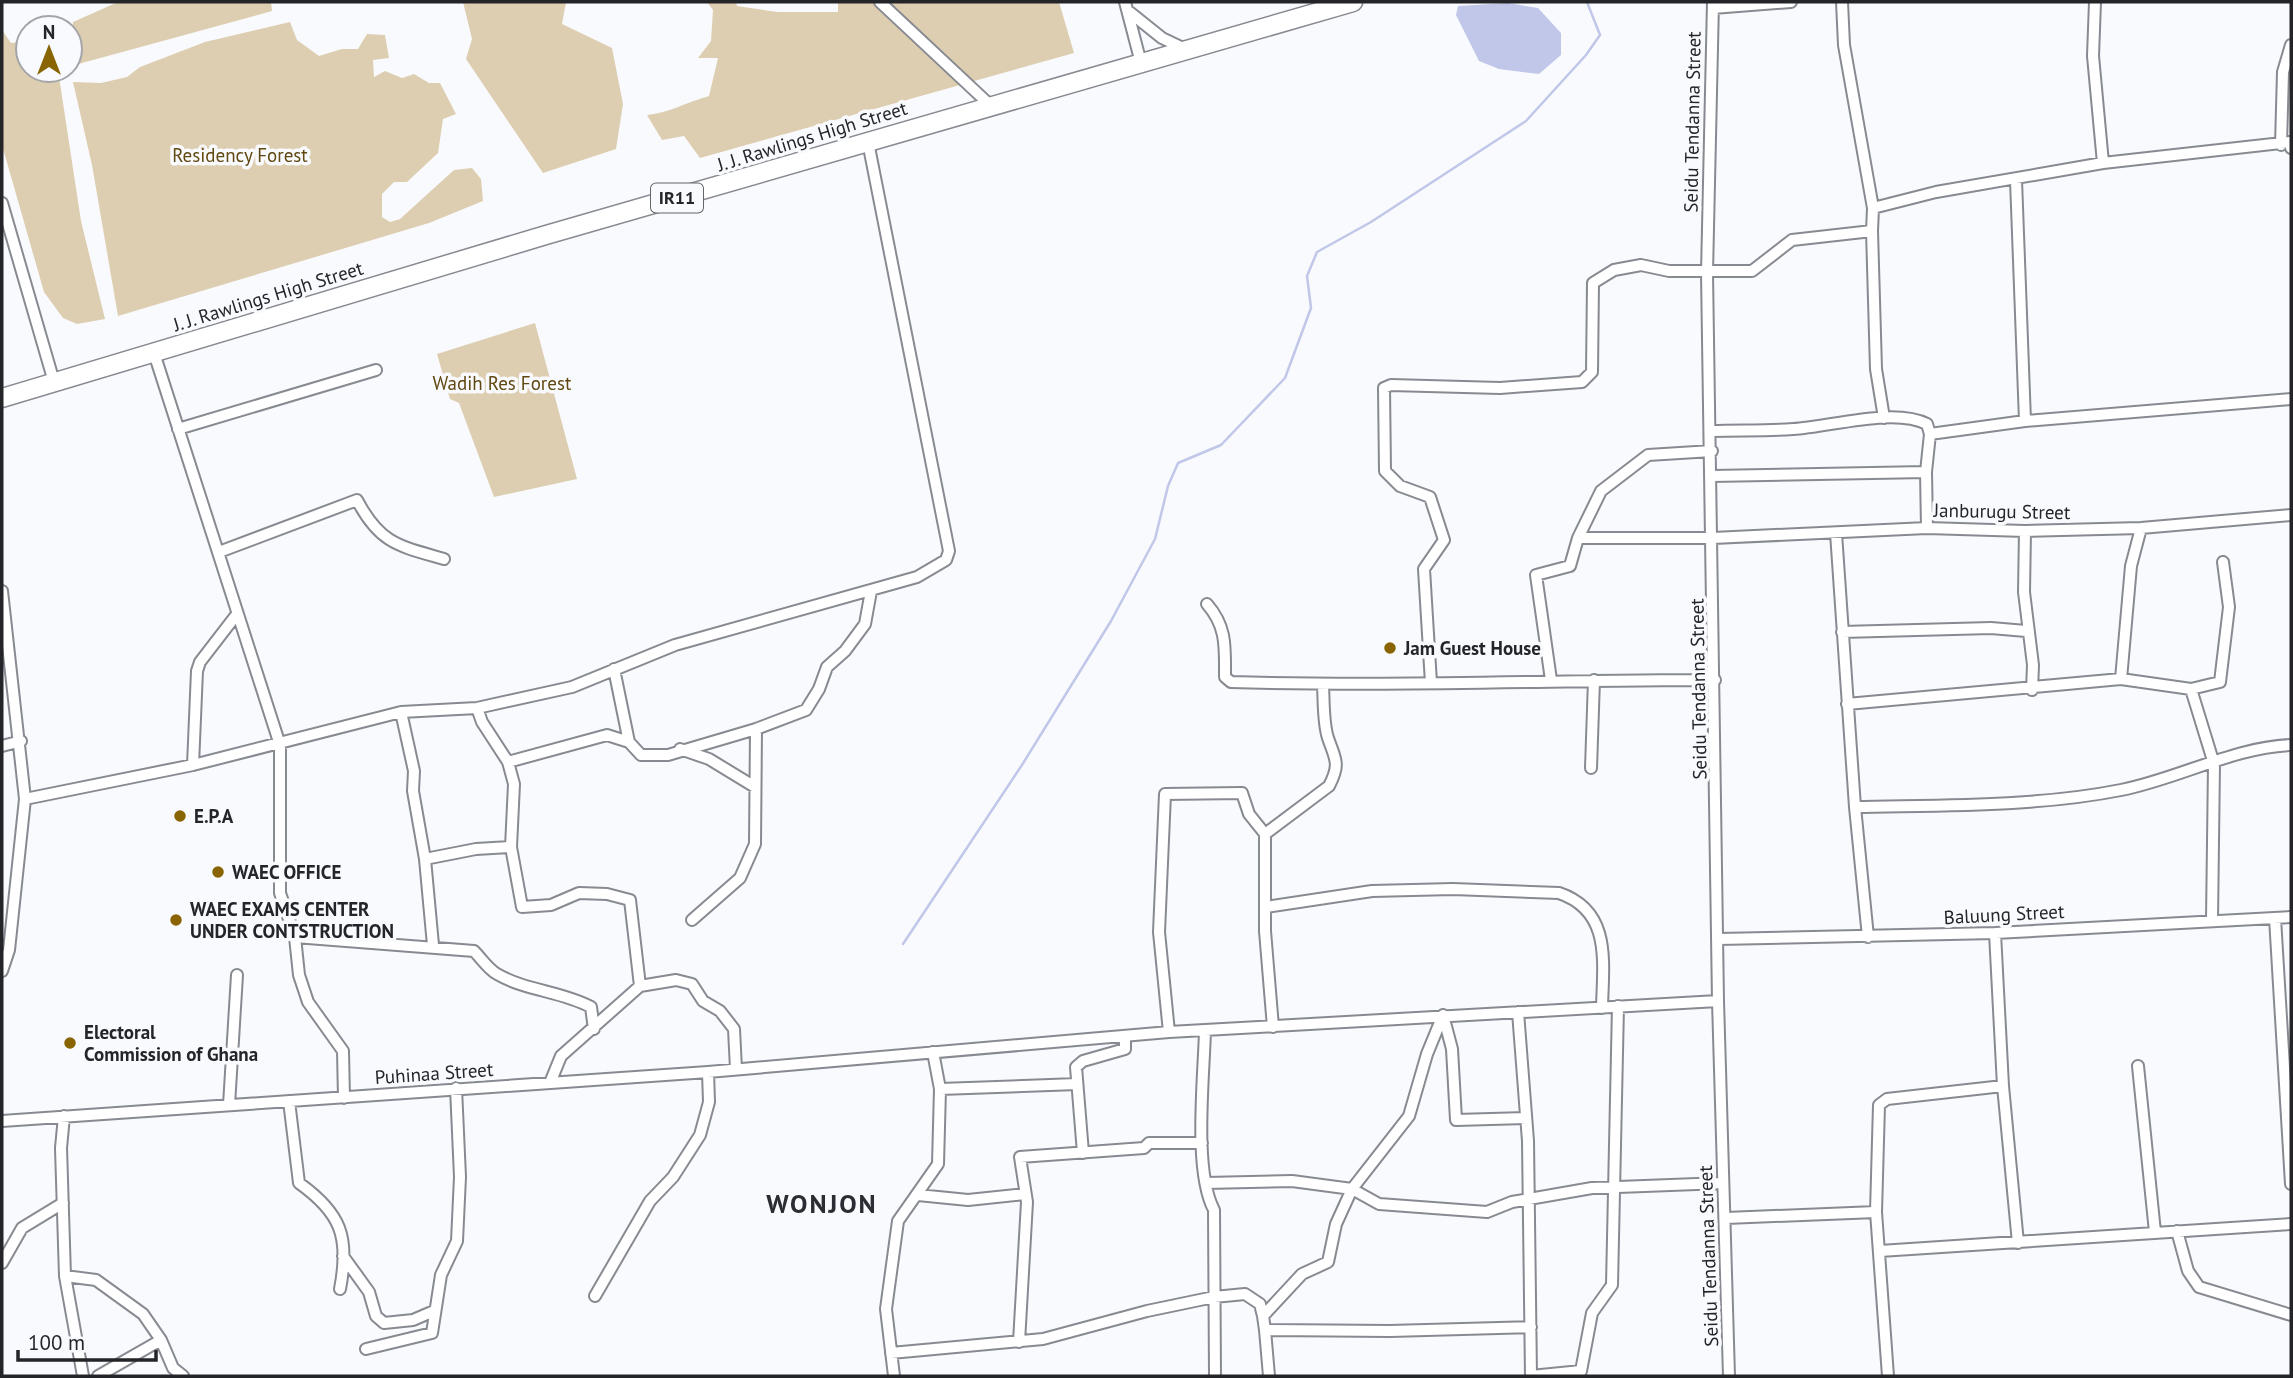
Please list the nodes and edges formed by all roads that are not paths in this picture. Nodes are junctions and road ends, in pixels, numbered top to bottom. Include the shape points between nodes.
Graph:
1 (880, 2) edge
2 (1353, 2) edge
3 (1791, 2) edge
4 (1842, 2) edge
5 (2095, 2) edge
6 (1766, 3) edge
7 (1713, 5) edge
8 (1126, 6) edge
9 (2291, 45) edge
10 (1188, 49) junction
11 (1141, 63) junction
12 (990, 105) junction
13 (868, 142) junction
14 (2288, 144) edge
15 (2103, 163) junction
16 (2016, 180) junction
17 (2, 203) edge
18 (1873, 208) junction
19 (1872, 231) junction
20 (1707, 273) junction
21 (154, 353) junction
22 (376, 370) dead end
23 (54, 382) junction
24 (2, 398) edge
25 (2291, 399) edge
26 (1884, 418) junction
27 (2025, 421) junction
28 (178, 429) junction
29 (1712, 431) junction
30 (1930, 434) junction
31 (1712, 451) junction
32 (1926, 472) junction
33 (1712, 476) junction
34 (2291, 515) edge
35 (1927, 528) junction
36 (2141, 528) junction
37 (2025, 531) junction
38 (1836, 533) junction
39 (1578, 538) junction
40 (1713, 538) junction
41 (219, 552) junction
42 (444, 559) dead end
43 (2223, 562) dead end
44 (2, 591) edge
45 (871, 591) junction
46 (1207, 604) dead end
47 (237, 614) junction
48 (2026, 631) junction
49 (1842, 632) junction
50 (614, 668) junction
51 (2121, 679) junction
52 (1551, 680) junction
53 (1594, 680) junction
54 (1715, 680) junction
55 (1431, 683) junction
56 (1322, 686) junction
57 (2191, 689) junction
58 (2032, 690) junction
59 (1847, 704) junction
60 (477, 708) junction
61 (401, 712) junction
62 (756, 729) junction
63 (21, 741) junction
64 (629, 742) junction
65 (279, 745) junction
66 (2291, 745) edge
67 (2, 746) edge
68 (680, 750) junction
69 (508, 762) junction
70 (2214, 764) junction
71 (193, 765) junction
72 (1591, 768) dead end
73 (755, 787) junction
74 (25, 799) junction
75 (1855, 807) junction
76 (1265, 834) junction
77 (511, 847) junction
78 (425, 859) junction
79 (1266, 907) junction
80 (2275, 918) junction
81 (2291, 918) edge
82 (692, 920) dead end
83 (2213, 920) junction
84 (1994, 933) junction
85 (295, 937) junction
86 (1868, 937) junction
87 (1718, 939) junction
88 (433, 945) junction
89 (5, 950) edge
90 (2, 971) edge
91 (237, 975) dead end
92 (640, 986) junction
93 (1718, 1000) junction
94 (1618, 1006) junction
95 (1602, 1008) junction
96 (1518, 1012) junction
97 (1443, 1015) junction
98 (1273, 1027) junction
99 (594, 1029) junction
100 (1205, 1030) junction
101 (1169, 1032) junction
102 (2286, 1036) edge
103 (1125, 1038) junction
104 (933, 1052) junction
105 (2138, 1066) dead end
106 (736, 1069) junction
107 (708, 1072) junction
108 (550, 1083) junction
109 (1077, 1084) junction
110 (2003, 1087) junction
111 (456, 1088) junction
112 (940, 1089) junction
113 (344, 1097) junction
114 (289, 1101) junction
115 (229, 1105) junction
116 (64, 1116) junction
117 (3, 1118) edge
118 (1527, 1118) junction
119 (1202, 1143) junction
120 (2290, 1144) edge
121 (1083, 1153) junction
122 (1206, 1183) junction
123 (1723, 1183) junction
124 (2291, 1184) edge
125 (1612, 1186) junction
126 (1352, 1189) junction
127 (1025, 1194) junction
128 (918, 1195) junction
129 (1528, 1200) junction
130 (63, 1203) junction
131 (1876, 1212) junction
132 (1726, 1218) junction
133 (2291, 1224) edge
134 (2177, 1231) junction
135 (2155, 1233) junction
136 (2018, 1242) junction
137 (1880, 1251) junction
138 (343, 1256) junction
139 (2, 1263) edge
140 (65, 1276) junction
141 (341, 1289) dead end
142 (595, 1296) dead end
143 (1213, 1297) junction
144 (434, 1311) junction
145 (2291, 1315) edge
146 (1263, 1316) junction
147 (1531, 1326) junction
148 (1265, 1330) junction
149 (160, 1340) junction
150 (1019, 1342) junction
151 (366, 1349) dead end
152 (891, 1353) junction
153 (83, 1376) edge
154 (98, 1376) edge
155 (183, 1376) edge
156 (894, 1376) edge
157 (1215, 1376) edge
158 (1269, 1376) edge
159 (1531, 1376) edge
160 (1729, 1376) edge
161 (1888, 1376) edge

1 - 12 street
2 - 10 main road, J. J. Rawlings High Street / IR11
3 - 6 street
4 - 18 street via 1844,45
5 - 15 street via 2093,56
6 - 7 street
7 - 20 street, Seidu Tendanna Street
8 - 10 street via 1162,38
8 - 11 street
9 - 14 street via 2283,72
10 - 11 main road, J. J. Rawlings High Street / IR11
11 - 12 main road, J. J. Rawlings High Street / IR11
12 - 13 main road, J. J. Rawlings High Street / IR11
13 - 21 main road, J. J. Rawlings High Street / IR11
13 - 45 street via 949,551 946,560 917,577
14 - 15 street
15 - 16 street
16 - 18 street via 1936,192
16 - 27 street
17 - 23 street
18 - 19 street
19 - 20 street via 1791,240 1752,271
19 - 26 street via 1876,369
20 - 29 street, Seidu Tendanna Street
20 - 55 street via 1641,265 1596,279 1591,373 1582,382 1500,388 1384,388 1385,471 1400,486 1430,498 1444,540 1424,569
21 - 23 main road, J. J. Rawlings High Street / IR11
21 - 28 street
22 - 28 street
23 - 24 main road, J. J. Rawlings High Street / IR11
25 - 27 street
26 - 29 street via 1794,429
26 - 30 street via 1919,420 1927,424
27 - 30 street
28 - 41 street
29 - 31 street, Seidu Tendanna Street
30 - 32 street
31 - 33 street, Seidu Tendanna Street
31 - 39 street via 1648,455 1601,491
32 - 33 street
32 - 35 street
33 - 40 street, Seidu Tendanna Street
34 - 36 street, Janburugu Street
35 - 37 street, Janburugu Street
35 - 38 street, Janburugu Street
36 - 37 street, Janburugu Street
36 - 51 street via 2131,566
37 - 48 street
38 - 40 street, Janburugu Street
38 - 49 street
39 - 40 street, Janburugu Street
39 - 52 street via 1570,566 1536,575
40 - 54 street, Seidu Tendanna Street
41 - 42 street via 357,500 377,533 388,541
41 - 47 street
43 - 57 street via 2229,607 2220,682
44 - 63 street
45 - 50 street via 753,621
45 - 62 street via 865,624 827,667 806,710
46 - 56 street via 1226,636 1225,677 1231,682
47 - 65 street
47 - 71 street via 197,671
48 - 49 street
48 - 58 street via 2033,665
49 - 59 street
50 - 60 street via 572,687
50 - 64 street
51 - 57 street
51 - 58 street
52 - 53 street
52 - 55 street
53 - 54 street
53 - 72 street
54 - 87 street, Seidu Tendanna Street
55 - 56 street
56 - 76 street via 1328,737 1337,759 1334,777 1329,786
57 - 70 street
58 - 59 street
59 - 75 street
60 - 61 street
60 - 69 street
61 - 65 street
61 - 78 street via 411,746 413,791
62 - 68 street
62 - 73 street
63 - 67 street
63 - 74 street
64 - 68 street via 641,755
64 - 69 street via 607,735
65 - 71 street
65 - 85 street via 279,893
66 - 70 street via 2259,749
68 - 73 street via 709,759
69 - 77 street via 514,784
70 - 75 street via 2088,795
70 - 83 street
71 - 74 street
73 - 82 street via 755,844 745,870
74 - 89 street
75 - 86 street
76 - 79 street
76 - 101 street via 1249,814 1242,793 1165,794 1159,932
77 - 78 street
77 - 92 street via 522,907 551,905 579,893 630,900
78 - 88 street
79 - 95 street via 1373,891 1453,888 1559,893 1572,897 1590,913 1603,940
79 - 98 street
80 - 81 street, Baluung Street
80 - 83 street, Baluung Street
80 - 102 street
83 - 84 street, Baluung Street
84 - 86 street, Baluung Street
84 - 110 street
85 - 88 street
85 - 113 street via 299,975 308,1002 343,1051
86 - 87 street, Baluung Street
87 - 93 street, Seidu Tendanna Street
88 - 99 street via 474,951 494,973 520,985 572,997 591,1007
89 - 90 street
91 - 115 street
92 - 99 street
92 - 106 street via 676,980 692,984 703,1001 720,1011 734,1028
93 - 94 street, Puhinaa Street
93 - 123 street, Seidu Tendanna Street
94 - 95 street, Puhinaa Street
94 - 125 street
95 - 96 street, Puhinaa Street
96 - 97 street, Puhinaa Street
96 - 118 street
97 - 98 street, Puhinaa Street
97 - 118 street via 1452,1049 1457,1120
97 - 126 street via 1409,1116
98 - 100 street, Puhinaa Street
99 - 108 street via 561,1056
100 - 101 street, Puhinaa Street
100 - 119 street
101 - 103 street, Puhinaa Street
102 - 120 street
103 - 104 street, Puhinaa Street
103 - 109 street via 1125,1049 1076,1067
104 - 106 street, Puhinaa Street
104 - 112 street
105 - 135 street
106 - 107 street, Puhinaa Street
107 - 108 street, Puhinaa Street
107 - 142 street via 709,1102 700,1135 673,1177 650,1201
108 - 111 street, Puhinaa Street
109 - 112 street
109 - 121 street
110 - 131 street via 1940,1091 1879,1105
110 - 136 street
111 - 113 street, Puhinaa Street
111 - 144 street via 457,1241 441,1275
112 - 128 street via 938,1164
113 - 114 street, Puhinaa Street
114 - 115 street, Puhinaa Street
114 - 138 street via 299,1183 337,1217
115 - 116 street, Puhinaa Street
116 - 117 street, Puhinaa Street
116 - 130 street
118 - 129 street
119 - 121 street via 1149,1143 1144,1148
119 - 122 street
120 - 124 street
121 - 127 street via 1020,1157
122 - 126 street via 1292,1181
122 - 143 street via 1214,1210
123 - 125 street
123 - 132 street, Seidu Tendanna Street
125 - 129 street
125 - 159 street via 1612,1285 1592,1313 1581,1371
126 - 129 street via 1379,1205 1453,1210 1487,1212
126 - 146 street via 1336,1224 1328,1262 1302,1274
127 - 128 street via 968,1200
127 - 150 street
128 - 152 street via 898,1221 887,1309
129 - 147 street
130 - 139 street via 22,1228
130 - 140 street
131 - 132 street
131 - 137 street
132 - 160 street, Seidu Tendanna Street
133 - 134 street
134 - 135 street
134 - 145 street via 2188,1271 2199,1287
135 - 136 street
136 - 137 street
137 - 161 street
138 - 141 street
138 - 144 street via 384,1323 413,1320
140 - 149 street via 96,1280 143,1314
140 - 153 street
143 - 146 street via 1245,1294 1260,1304
143 - 150 street via 1074,1333
143 - 157 street
144 - 151 street via 432,1333
146 - 148 street
147 - 148 street
147 - 159 street
148 - 158 street
149 - 154 street
149 - 155 street via 173,1368
150 - 152 street
152 - 156 street

